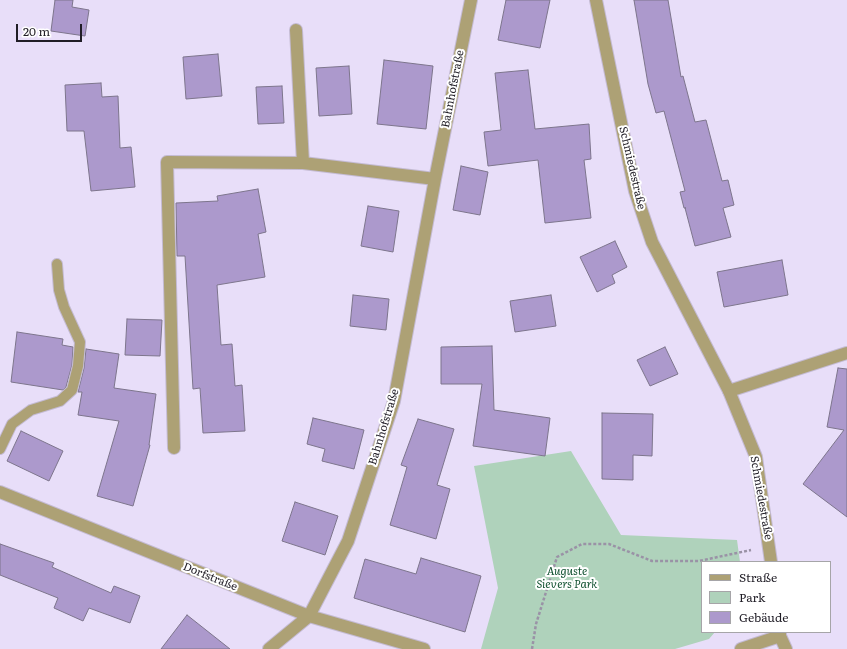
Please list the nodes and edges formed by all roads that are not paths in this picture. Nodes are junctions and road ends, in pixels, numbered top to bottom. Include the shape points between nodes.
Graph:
1 (471, 0) edge
2 (596, 0) edge
3 (296, 30) dead end
4 (303, 163) junction
5 (435, 179) junction
6 (57, 264) dead end
7 (847, 353) edge
8 (729, 391) junction
9 (174, 448) dead end
10 (0, 449) edge
11 (0, 492) edge
12 (771, 561) edge
13 (309, 616) junction
14 (780, 634) edge
15 (269, 649) edge
16 (424, 649) edge
17 (741, 649) edge
18 (786, 649) edge

1 - 5 street, Bahnhofstraße
2 - 8 street, Schmiedestraße via 635,191 652,242
3 - 4 street
4 - 5 street
4 - 9 street via 167,162
5 - 13 street, Bahnhofstraße via 394,401 348,541
6 - 10 lane via 64,308 80,342 72,390 60,401 31,410 12,424
7 - 8 street
8 - 12 street, Schmiedestraße via 756,457
11 - 13 street, Dorfstraße
13 - 15 street
13 - 16 street, Dorfstraße
14 - 17 street
14 - 18 street

